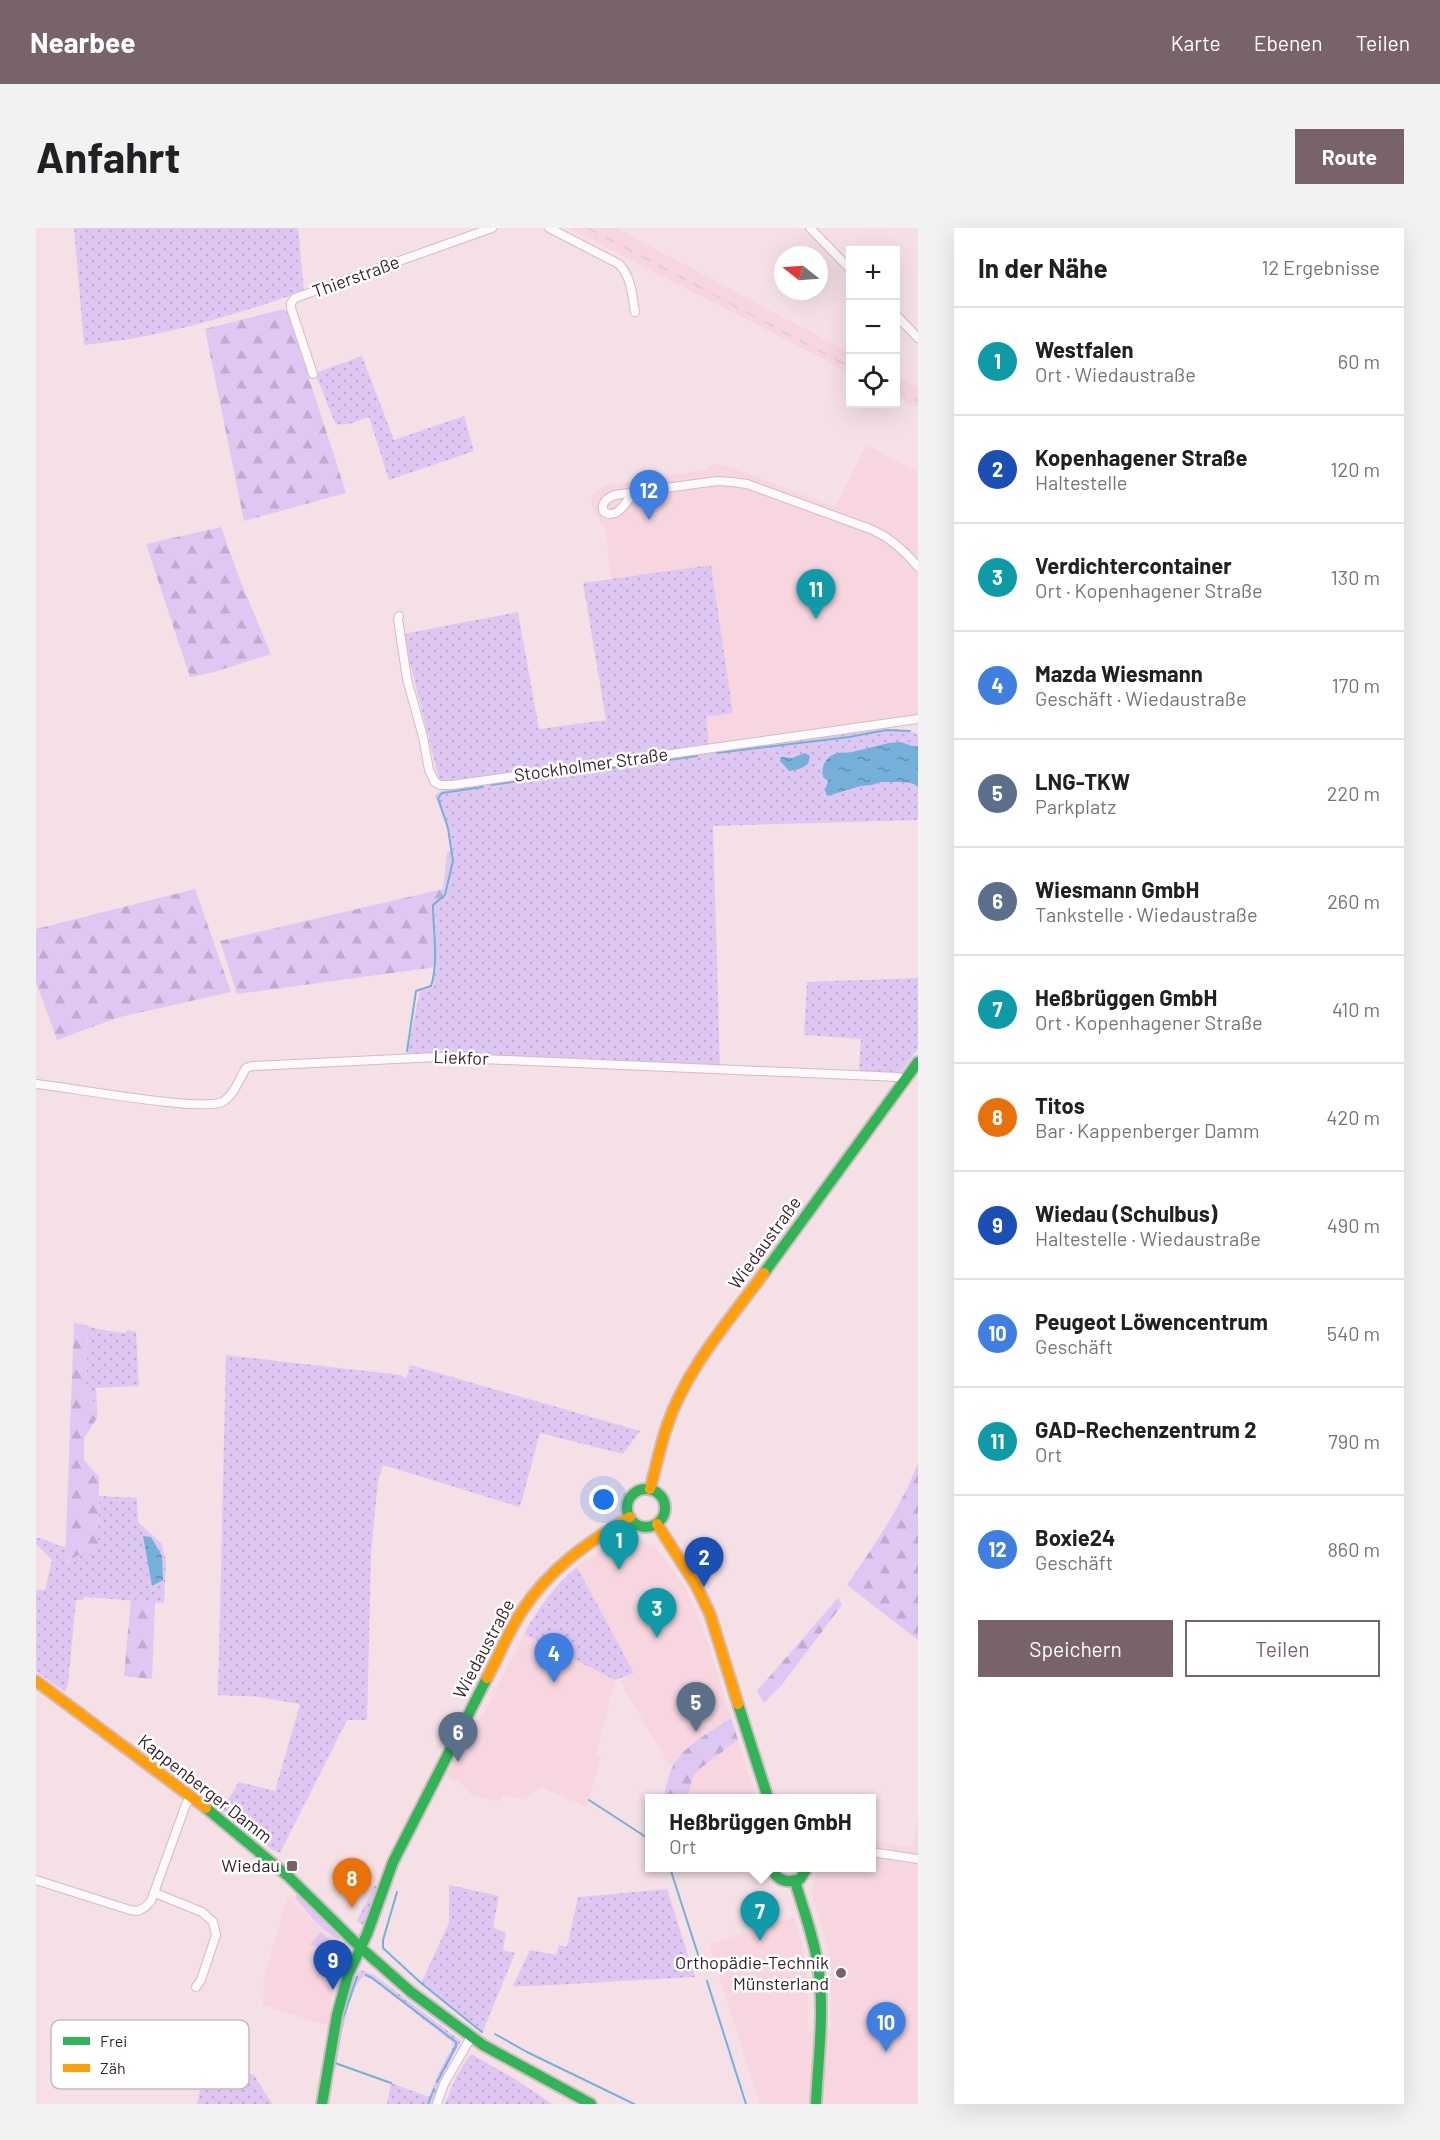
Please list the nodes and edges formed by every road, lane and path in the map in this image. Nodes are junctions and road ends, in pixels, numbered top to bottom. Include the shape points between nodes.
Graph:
1 (492, 228) edge
2 (549, 228) edge
3 (810, 228) edge
4 (846, 265) edge
5 (635, 312) dead end
6 (900, 319) edge
7 (918, 338) edge
8 (313, 374) dead end
9 (633, 494) dead end
10 (918, 567) edge
11 (399, 616) dead end
12 (918, 719) edge
13 (918, 1062) edge
14 (905, 1079) junction
15 (36, 1084) edge
16 (650, 1489) junction
17 (630, 1517) junction
18 (657, 1524) junction
19 (36, 1681) edge
20 (767, 1794) edge
21 (190, 1796) junction
22 (876, 1853) edge
23 (918, 1859) edge
24 (774, 1872) edge
25 (805, 1872) edge
26 (36, 1880) edge
27 (795, 1881) junction
28 (155, 1893) junction
29 (361, 1948) junction
30 (196, 1987) dead end
31 (471, 2037) junction
32 (322, 2104) edge
33 (436, 2104) edge
34 (591, 2104) edge
35 (816, 2104) edge

1 - 8 street, Thierstraße via 296,298 291,308
2 - 5 street via 618,264 629,280
3 - 4 street
6 - 7 street
9 - 10 street via 717,481 747,484 881,534 902,548
11 - 12 street, Stockholmer Straße via 411,699 429,770 440,785
13 - 14 main road, Wiedaustraße
14 - 15 street, Liekfor via 437,1057 252,1066 246,1068 228,1097 212,1105
14 - 16 main road, Wiedaustraße via 700,1361 668,1425
16 - 17 main road via 631,1496 627,1507
16 - 18 main road via 658,1493 664,1504
17 - 18 main road via 639,1525
17 - 29 main road, Wiedaustraße via 587,1542 554,1570 521,1612 393,1862
18 - 20 main road via 710,1614
19 - 21 main road, Kappenberger Damm
21 - 28 street
21 - 29 main road, Kappenberger Damm via 267,1857
22 - 23 street
24 - 27 main road via 782,1881
25 - 27 main road
26 - 28 street via 138,1911 146,1907
27 - 35 main road via 812,1937 819,1982
28 - 30 street via 202,1912 213,1922 216,1935
29 - 31 main road
29 - 32 main road, Wiedaustraße via 348,1975
31 - 33 street
31 - 34 main road

